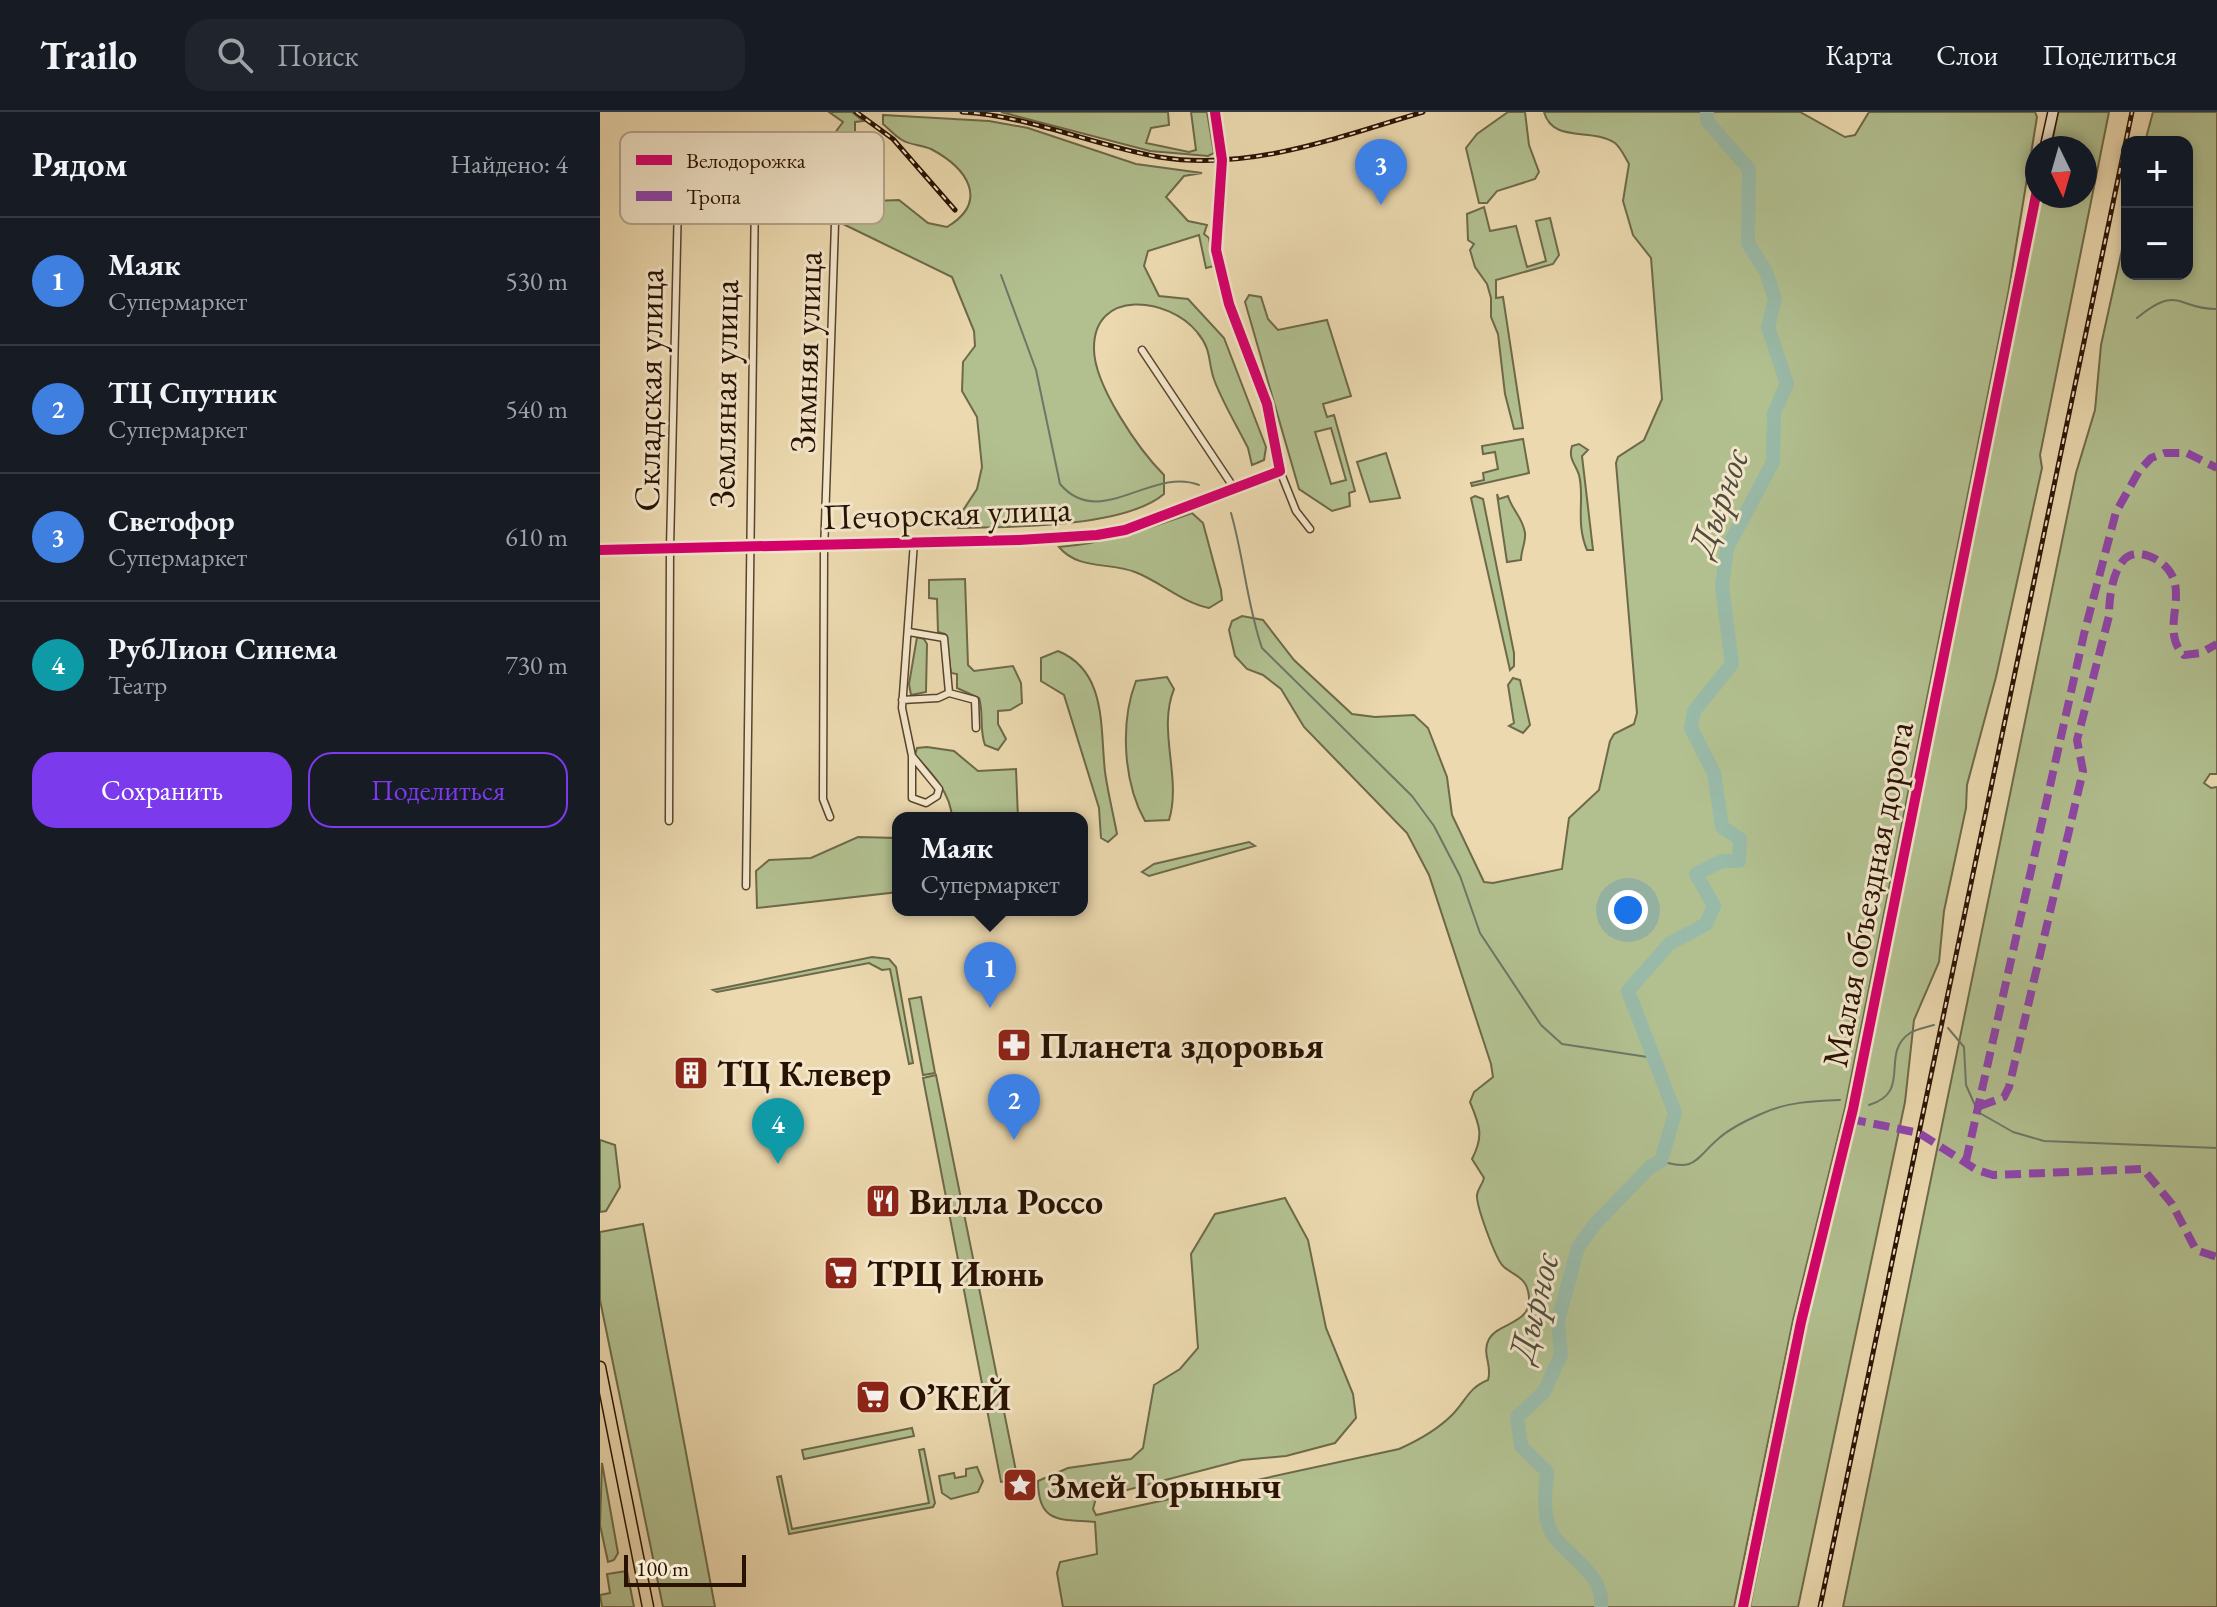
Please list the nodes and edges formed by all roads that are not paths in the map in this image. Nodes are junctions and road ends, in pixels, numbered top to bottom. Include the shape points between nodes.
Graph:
1 (1215, 112) edge
2 (2053, 112) edge
3 (2048, 136) edge
4 (2033, 208) edge
5 (677, 224) edge
6 (754, 224) edge
7 (835, 224) edge
8 (1142, 350) dead end
9 (1281, 469) junction
10 (1234, 488) junction
11 (1310, 529) dead end
12 (914, 542) junction
13 (826, 544) junction
14 (748, 546) junction
15 (670, 548) junction
16 (600, 550) edge
17 (909, 632) junction
18 (949, 693) junction
19 (902, 700) junction
20 (976, 728) dead end
21 (912, 756) junction
22 (830, 817) dead end
23 (669, 821) dead end
24 (746, 886) dead end
25 (600, 1367) edge
26 (648, 1607) edge
27 (1743, 1607) edge

1 - 9 street via 1222,160 1216,250 1229,304 1267,404
2 - 3 street
4 - 27 street, Малая объездная дорога via 1853,1109 1801,1322
5 - 15 street, Складская улица
6 - 14 street, Земляная улица
7 - 13 street, Зимняя улица
8 - 10 street
9 - 10 street, Печорская улица
9 - 11 street via 1296,511
10 - 12 street, Печорская улица via 1114,532
12 - 13 street, Печорская улица
12 - 17 street
13 - 14 street, Печорская улица
13 - 22 street, Зимняя улица via 822,742 823,799
14 - 15 street, Печорская улица
14 - 24 street, Земляная улица
15 - 16 street, Печорская улица
15 - 23 street, Складская улица
17 - 18 street via 944,638
17 - 19 street
18 - 19 street
18 - 20 street via 975,700
19 - 21 street
21 - 21 street via 939,789 926,803 912,798
25 - 26 main road

